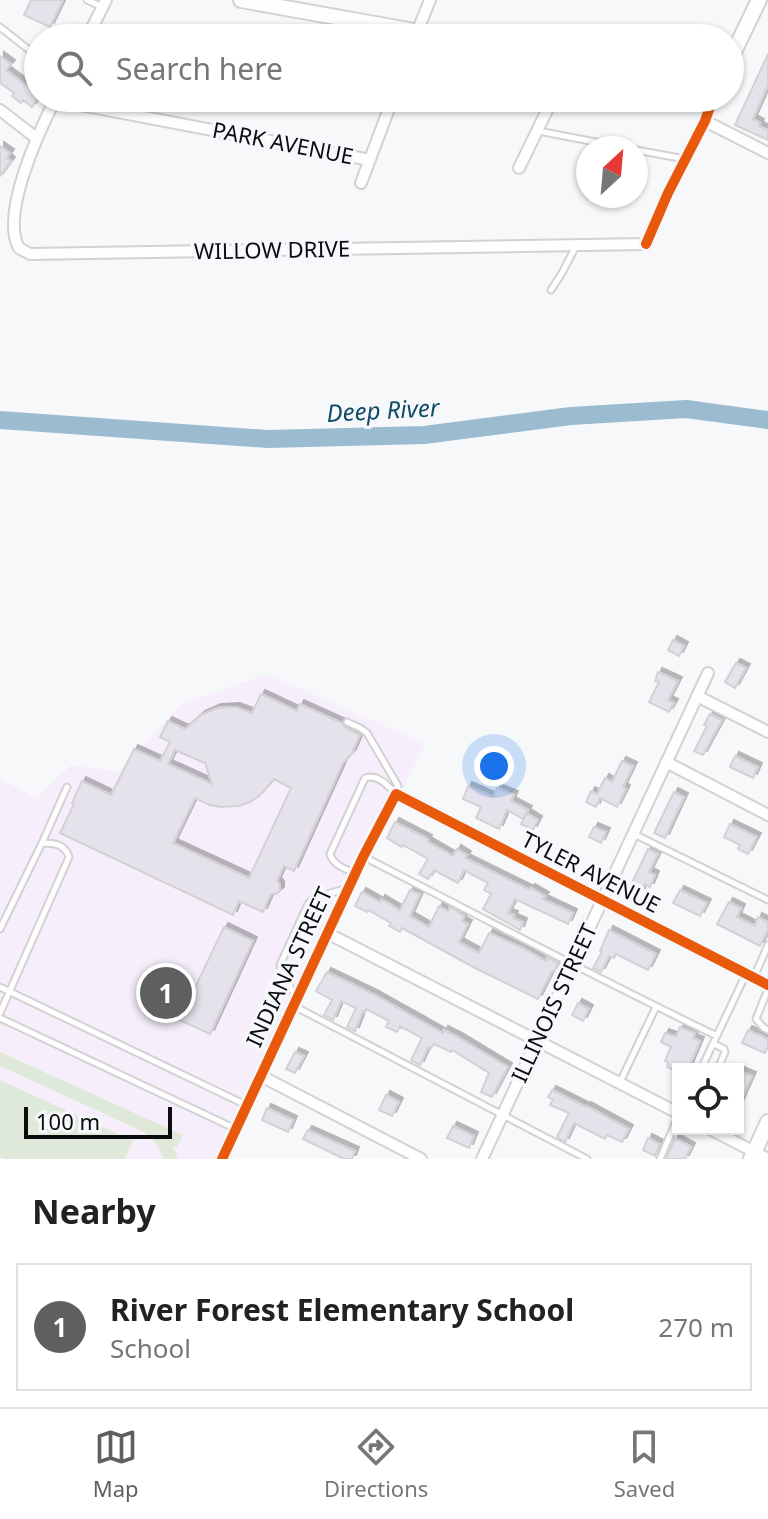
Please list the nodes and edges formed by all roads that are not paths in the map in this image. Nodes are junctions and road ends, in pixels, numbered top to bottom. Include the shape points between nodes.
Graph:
1 (87, 0) edge
2 (241, 0) edge
3 (430, 0) edge
4 (759, 0) edge
5 (104, 3) edge
6 (94, 24) edge
7 (362, 24) edge
8 (421, 24) edge
9 (0, 27) edge
10 (744, 31) edge
11 (24, 46) edge
12 (0, 110) edge
13 (49, 112) edge
14 (123, 112) edge
15 (388, 112) edge
16 (546, 112) edge
17 (708, 112) edge
18 (705, 121) junction
19 (537, 131) junction
20 (35, 137) junction
21 (576, 138) edge
22 (648, 152) edge
23 (768, 153) edge
24 (685, 159) junction
25 (370, 160) junction
26 (519, 168) dead end
27 (361, 183) dead end
28 (577, 245) junction
29 (551, 290) dead end
30 (708, 673) dead end
31 (697, 696) junction
32 (347, 722) dead end
33 (768, 732) edge
34 (666, 762) junction
35 (67, 787) dead end
36 (396, 794) junction
37 (768, 815) edge
38 (633, 833) junction
39 (42, 843) junction
40 (363, 857) junction
41 (355, 873) junction
42 (349, 887) junction
43 (768, 900) edge
44 (602, 901) junction
45 (0, 929) edge
46 (327, 933) junction
47 (768, 945) edge
48 (572, 965) junction
49 (750, 976) junction
50 (0, 987) edge
51 (768, 987) edge
52 (9, 992) junction
53 (295, 1002) junction
54 (656, 1007) junction
55 (0, 1012) edge
56 (768, 1030) edge
57 (717, 1036) junction
58 (537, 1040) junction
59 (714, 1044) junction
60 (704, 1063) edge
61 (720, 1063) edge
62 (261, 1076) junction
63 (619, 1083) junction
64 (247, 1106) junction
65 (672, 1112) edge
66 (502, 1115) junction
67 (768, 1122) edge
68 (236, 1129) junction
69 (672, 1130) edge
70 (721, 1135) edge
71 (758, 1156) edge
72 (222, 1159) edge
73 (421, 1159) edge
74 (482, 1159) edge
75 (587, 1159) edge
76 (660, 1159) edge

1 - 5 lane
2 - 7 street
3 - 8 street
4 - 10 street
5 - 6 street
9 - 11 lane
12 - 20 street
13 - 20 street, WILLOW DRIVE
14 - 25 street, PARK AVENUE
15 - 25 street
16 - 19 street
17 - 18 street
18 - 23 street
18 - 24 street
19 - 21 lane
19 - 26 street
20 - 28 street, WILLOW DRIVE via 7,202 7,229 18,247 30,254
22 - 24 lane
24 - 28 street, WILLOW DRIVE via 646,244
25 - 27 street
28 - 29 lane
30 - 31 street, ILLINOIS STREET
31 - 33 street
31 - 34 street, ILLINOIS STREET
32 - 36 lane via 367,733 398,786
34 - 37 street
34 - 38 street, ILLINOIS STREET
35 - 39 lane
36 - 40 street, INDIANA STREET
36 - 41 lane via 374,776 365,778 330,854 336,864
36 - 44 street, TYLER AVENUE
38 - 43 lane
38 - 44 street, ILLINOIS STREET
39 - 45 lane
39 - 52 lane via 62,846 69,857
40 - 41 street, INDIANA STREET
40 - 48 lane
41 - 42 street, INDIANA STREET
42 - 46 street, INDIANA STREET
42 - 53 lane via 311,900 281,961
44 - 48 street, ILLINOIS STREET
44 - 49 street, TYLER AVENUE
46 - 53 street, INDIANA STREET
46 - 58 street
47 - 49 lane
48 - 54 lane
48 - 58 street, ILLINOIS STREET
49 - 51 street, TYLER AVENUE
49 - 57 lane
50 - 52 lane
51 - 56 lane via 756,1019
52 - 55 lane
52 - 64 lane
53 - 62 street, INDIANA STREET
53 - 66 lane
54 - 57 lane
54 - 63 lane
55 - 68 lane
57 - 59 lane
58 - 63 street
58 - 66 street, ILLINOIS STREET
59 - 60 lane
59 - 61 lane via 724,1049
62 - 64 street, INDIANA STREET
62 - 73 street
63 - 65 street
64 - 68 street, INDIANA STREET
66 - 74 street, ILLINOIS STREET
66 - 75 lane
67 - 71 street
68 - 72 street, INDIANA STREET
69 - 76 lane
70 - 71 street

